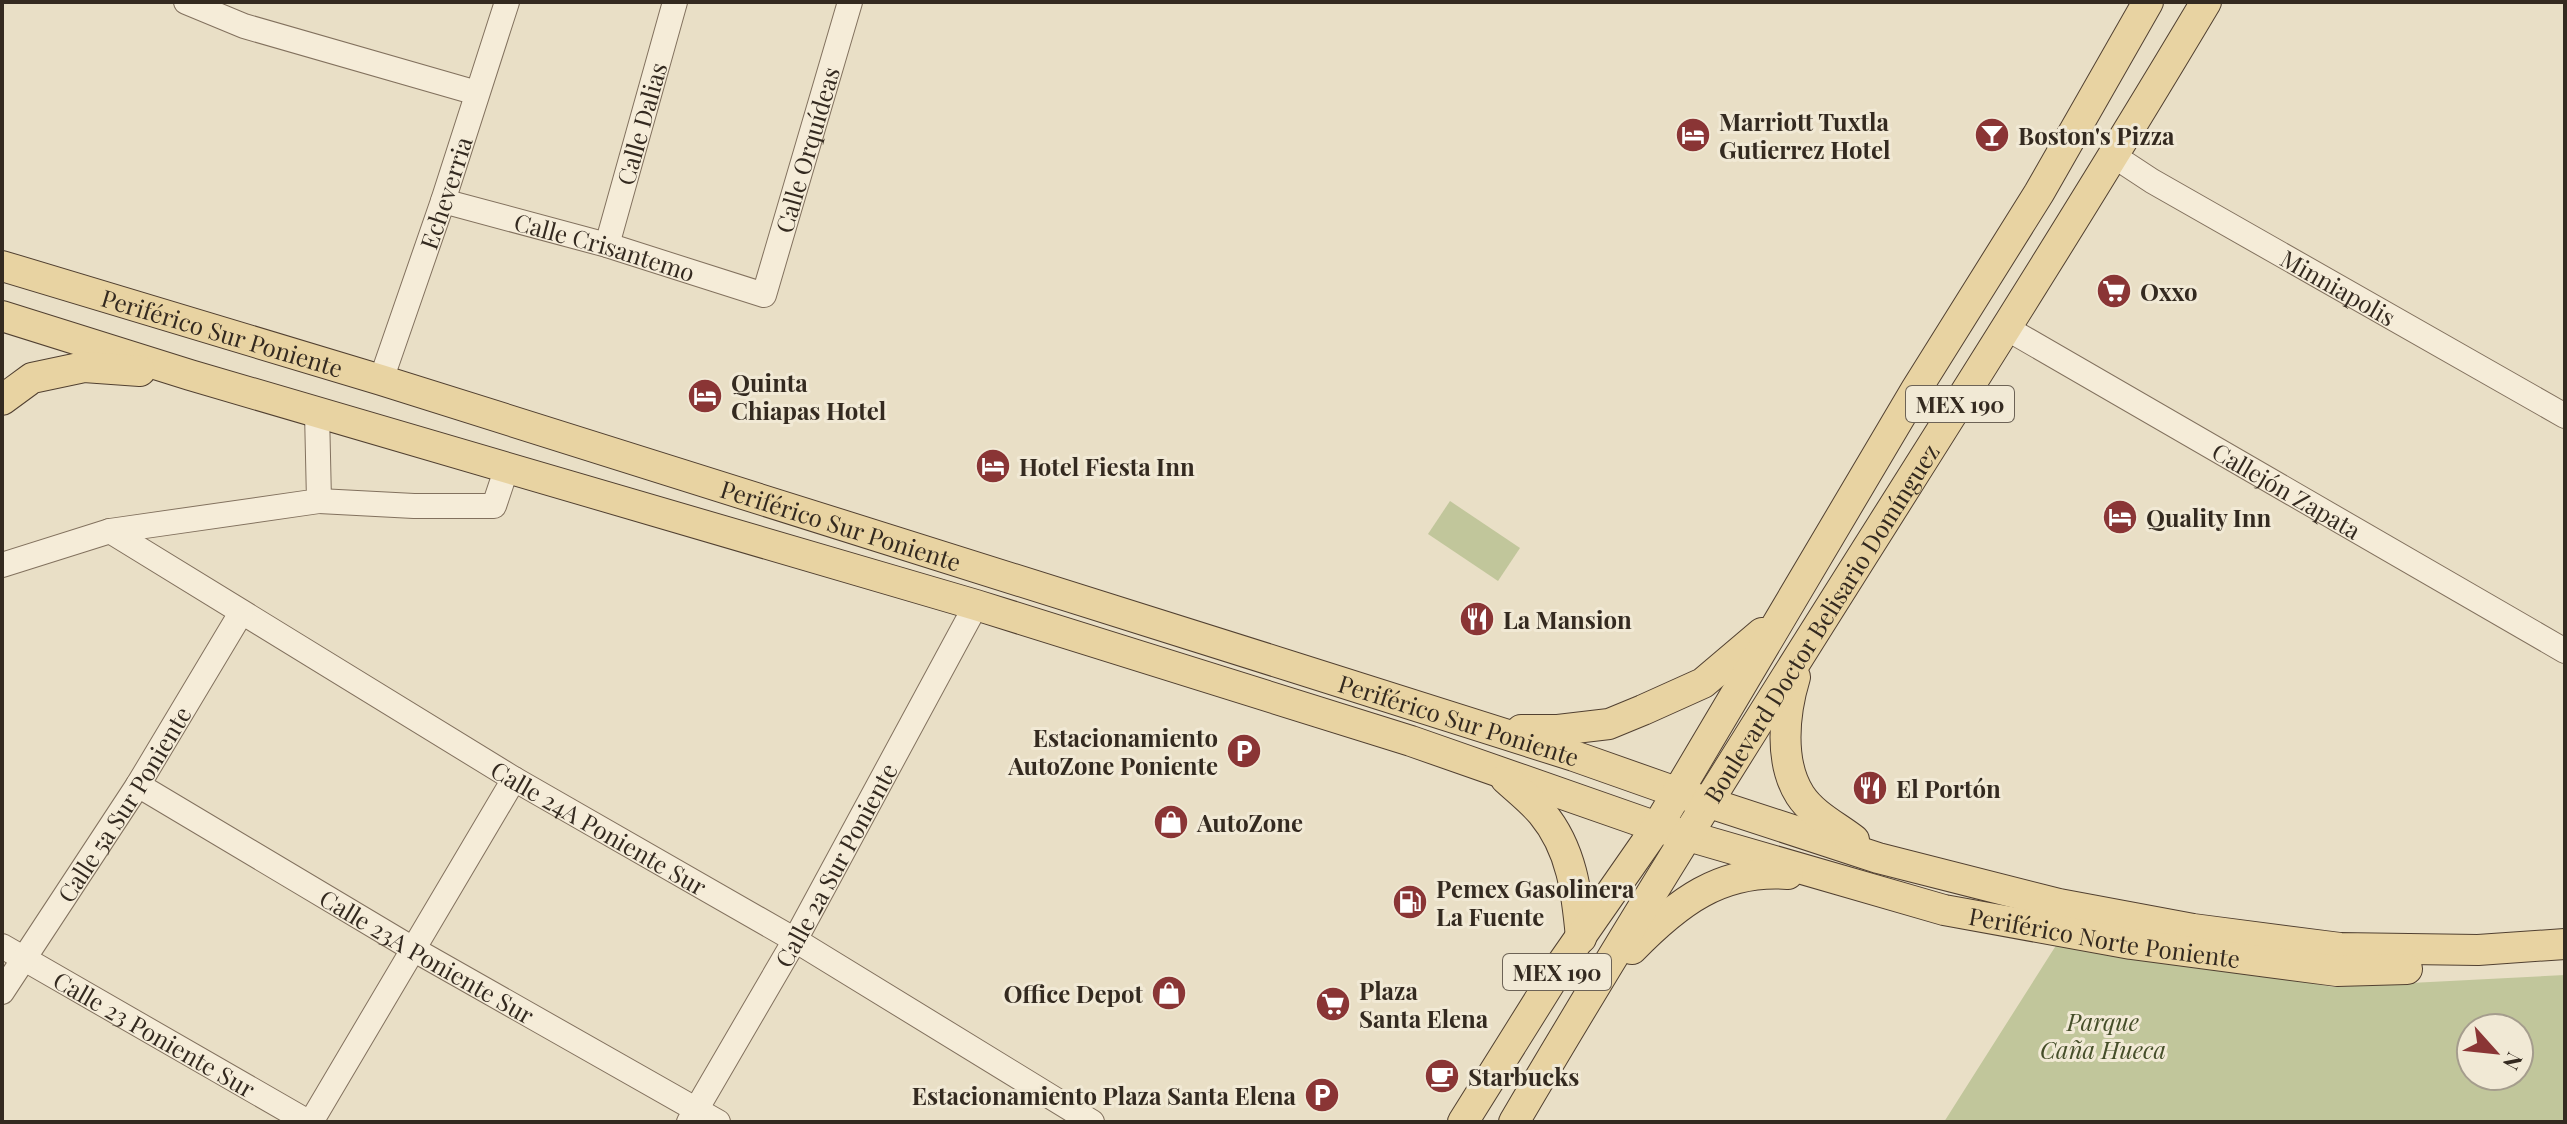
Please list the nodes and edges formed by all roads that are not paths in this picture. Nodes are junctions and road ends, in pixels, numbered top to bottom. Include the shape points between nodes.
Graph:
1 (186, 2) edge
2 (507, 2) edge
3 (675, 2) edge
4 (850, 2) edge
5 (2148, 2) edge
6 (2206, 2) edge
7 (477, 93) junction
8 (2114, 156) junction
9 (443, 201) junction
10 (607, 245) junction
11 (4, 274) edge
12 (764, 295) joint
13 (2, 316) edge
14 (2008, 329) junction
15 (190, 375) junction
16 (381, 380) junction
17 (2, 400) edge
18 (317, 412) junction
19 (2565, 416) edge
20 (507, 467) junction
21 (319, 501) junction
22 (110, 531) junction
23 (926, 552) junction
24 (2, 565) edge
25 (916, 587) junction
26 (1077, 599) junction
27 (976, 605) junction
28 (241, 613) junction
29 (1779, 619) junction
30 (1037, 624) junction
31 (1804, 648) junction
32 (2565, 651) edge
33 (1486, 729) junction
34 (1495, 769) junction
35 (514, 779) junction
36 (138, 785) junction
37 (1676, 792) junction
38 (1710, 803) junction
39 (1657, 827) junction
40 (1687, 837) junction
41 (1878, 858) junction
42 (1829, 878) junction
43 (1581, 938) junction
44 (795, 940) junction
45 (2565, 944) edge
46 (2, 946) edge
47 (413, 949) junction
48 (25, 960) junction
49 (2565, 961) edge
50 (1594, 987) junction
51 (2, 992) edge
52 (1060, 1114) edge
53 (701, 1118) edge
54 (309, 1122) edge
55 (1092, 1122) edge
56 (1463, 1122) edge
57 (1514, 1122) edge

1 - 7 street via 244,26
2 - 7 street, Echeverria
3 - 10 street, Calle Dalias
4 - 12 street, Calle Orquídeas
5 - 29 main road, Boulevard Doctor Belisario Domínguez / MEX 190 via 2039,193
6 - 8 main road, Boulevard Doctor Belisario Domínguez / MEX 190
7 - 9 street, Echeverria
8 - 14 main road, Boulevard Doctor Belisario Domínguez / MEX 190
8 - 19 street, Minniapolis
9 - 10 street, Calle Crisantemo
9 - 16 street, Echeverria
10 - 12 street, Calle Crisantemo
11 - 16 main road, Periférico Sur Poniente
13 - 15 main road, Periférico Sur Poniente
14 - 31 main road, Boulevard Doctor Belisario Domínguez / MEX 190
14 - 32 street, Callejón Zapata
15 - 17 main road via 84,367 32,378
15 - 18 main road, Periférico Sur Poniente
16 - 23 main road, Periférico Sur Poniente
18 - 20 main road, Periférico Sur Poniente
18 - 21 street
20 - 21 street via 494,506
20 - 25 main road, Periférico Sur Poniente
21 - 22 street
22 - 24 street
22 - 28 street, Calle 24A Poniente Sur
23 - 25 main road
23 - 26 main road, Periférico Sur Poniente
25 - 27 main road, Periférico Sur Poniente
26 - 30 main road via 1062,616
26 - 33 main road, Periférico Sur Poniente
27 - 30 main road, Periférico Sur Poniente
27 - 44 street, Calle 2a Sur Poniente
28 - 35 street, Calle 24A Poniente Sur
28 - 36 street, Calle 5a Sur Poniente
29 - 33 main road via 1703,683 1609,724
29 - 37 main road, Boulevard Doctor Belisario Domínguez / MEX 190
30 - 34 main road, Periférico Sur Poniente
31 - 38 main road, Boulevard Doctor Belisario Domínguez / MEX 190
31 - 41 main road via 1789,695 1789,768 1800,795 1818,815
33 - 37 main road, Periférico Sur Poniente
34 - 39 main road, Periférico Sur Poniente
34 - 43 main road via 1557,834 1575,883
35 - 44 street, Calle 24A Poniente Sur
35 - 47 street
36 - 47 street, Calle 23A Poniente Sur
36 - 48 street, Calle 5a Sur Poniente
37 - 38 main road, Periférico Norte Poniente
37 - 39 main road, Boulevard Doctor Belisario Domínguez / MEX 190
38 - 40 main road, Boulevard Doctor Belisario Domínguez / MEX 190
38 - 41 main road, Periférico Norte Poniente
39 - 40 main road, Periférico Norte Poniente
39 - 43 main road, Boulevard Doctor Belisario Domínguez / MEX 190
40 - 42 main road, Periférico Norte Poniente
40 - 50 main road, Boulevard Doctor Belisario Domínguez / MEX 190
41 - 45 main road, Periférico Norte Poniente via 2059,904 2325,947 2478,950
42 - 49 main road, Periférico Norte Poniente via 1944,910 2131,944 2337,971
42 - 50 main road via 1742,876 1701,890 1664,917
43 - 56 main road, Boulevard Doctor Belisario Domínguez / MEX 190
44 - 52 street, Calle 24A Poniente Sur
44 - 53 street, Calle 2a Sur Poniente
46 - 48 street, Calle 23 Poniente Sur
47 - 53 street, Calle 23A Poniente Sur
47 - 54 street
48 - 51 street, Calle 5a Sur Poniente
48 - 54 street, Calle 23 Poniente Sur
50 - 57 main road, Boulevard Doctor Belisario Domínguez / MEX 190
52 - 55 street, Calle 24A Poniente Sur

